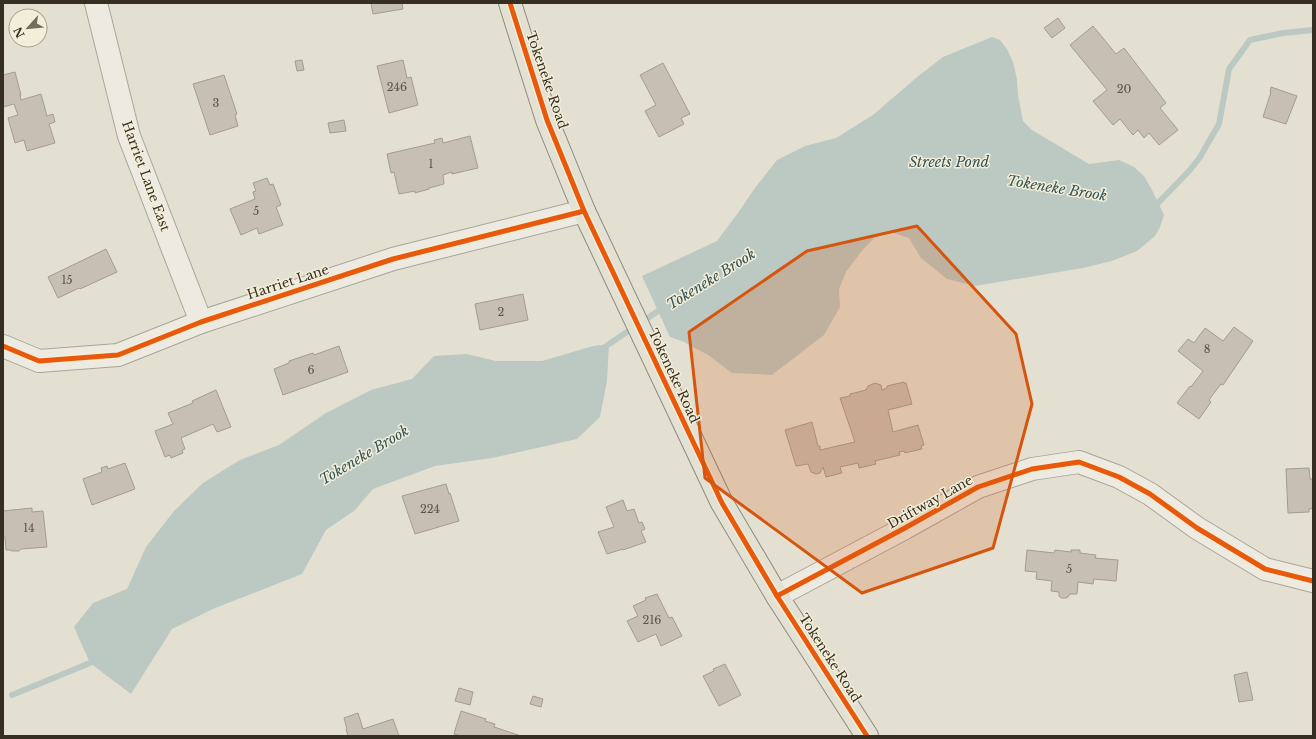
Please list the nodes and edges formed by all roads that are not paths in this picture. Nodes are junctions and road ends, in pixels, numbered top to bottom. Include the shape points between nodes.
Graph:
1 (96, 3) edge
2 (510, 3) edge
3 (584, 211) junction
4 (202, 322) junction
5 (3, 346) edge
6 (1313, 581) edge
7 (777, 596) junction
8 (867, 736) edge

1 - 4 street, Harriet Lane East via 129,136
2 - 3 main road, Tokeneke Road via 547,120
3 - 4 street, Harriet Lane via 393,259
3 - 7 main road, Tokeneke Road via 722,503
4 - 5 street, Harriet Lane via 118,356 39,361
6 - 7 street, Driftway Lane via 1265,569 1196,528 1150,494 1119,477 1079,462 1032,469 978,487
7 - 8 main road, Tokeneke Road

